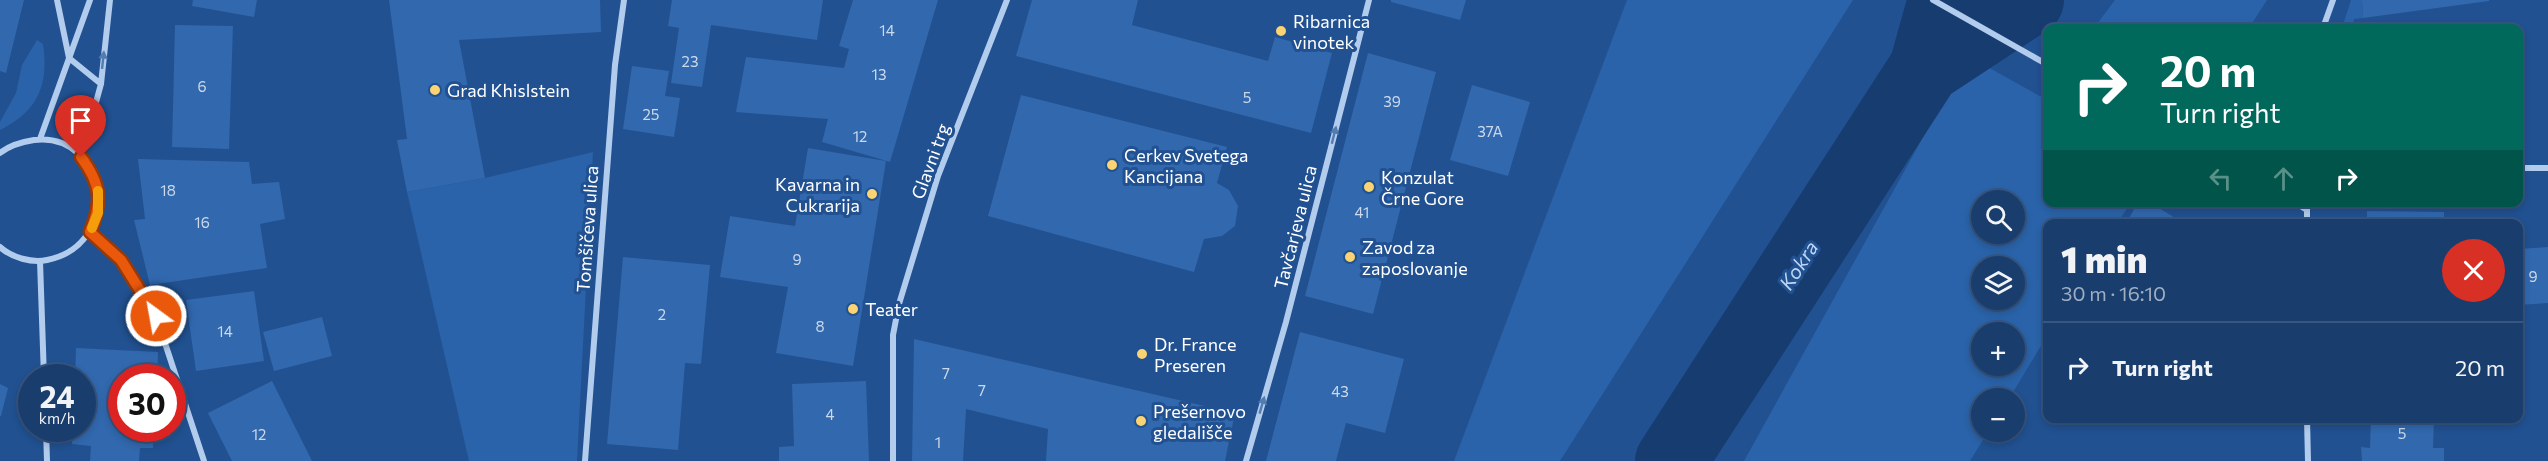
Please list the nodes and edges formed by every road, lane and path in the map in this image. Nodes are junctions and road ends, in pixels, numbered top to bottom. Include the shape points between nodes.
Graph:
1 (57, 0) edge
2 (90, 0) edge
3 (110, 0) edge
4 (624, 0) edge
5 (1007, 0) edge
6 (1369, 0) edge
7 (1933, 0) edge
8 (2332, 0) edge
9 (2324, 24) edge
10 (69, 58) junction
11 (2043, 61) edge
12 (101, 84) junction
13 (40, 140) junction
14 (0, 153) edge
15 (81, 157) junction
16 (2523, 168) edge
17 (2548, 168) edge
18 (90, 232) junction
19 (0, 247) edge
20 (40, 261) junction
21 (44, 364) edge
22 (2307, 423) edge
23 (46, 442) edge
24 (47, 461) edge
25 (204, 461) edge
26 (585, 461) edge
27 (893, 461) edge
28 (1246, 461) edge
29 (2308, 461) edge

1 - 10 street
2 - 10 street
12 -> 3 street
4 - 26 street, Tomšičeva ulica via 615,65
5 - 27 street, Glavni trg via 938,176 899,304 893,335
28 -> 6 street, Tavčarjeva ulica
7 - 11 street
8 - 9 street
10 - 12 street
10 - 13 street
12 - 15 street
13 - 14 street via 20,142
13 - 15 street via 55,142
15 - 18 street via 93,174 99,193 98,213
16 - 17 street
18 - 20 street via 77,247 60,257
18 - 25 street via 121,260 156,316
19 - 20 street via 21,258
20 - 21 street
22 - 29 street
23 - 24 street

